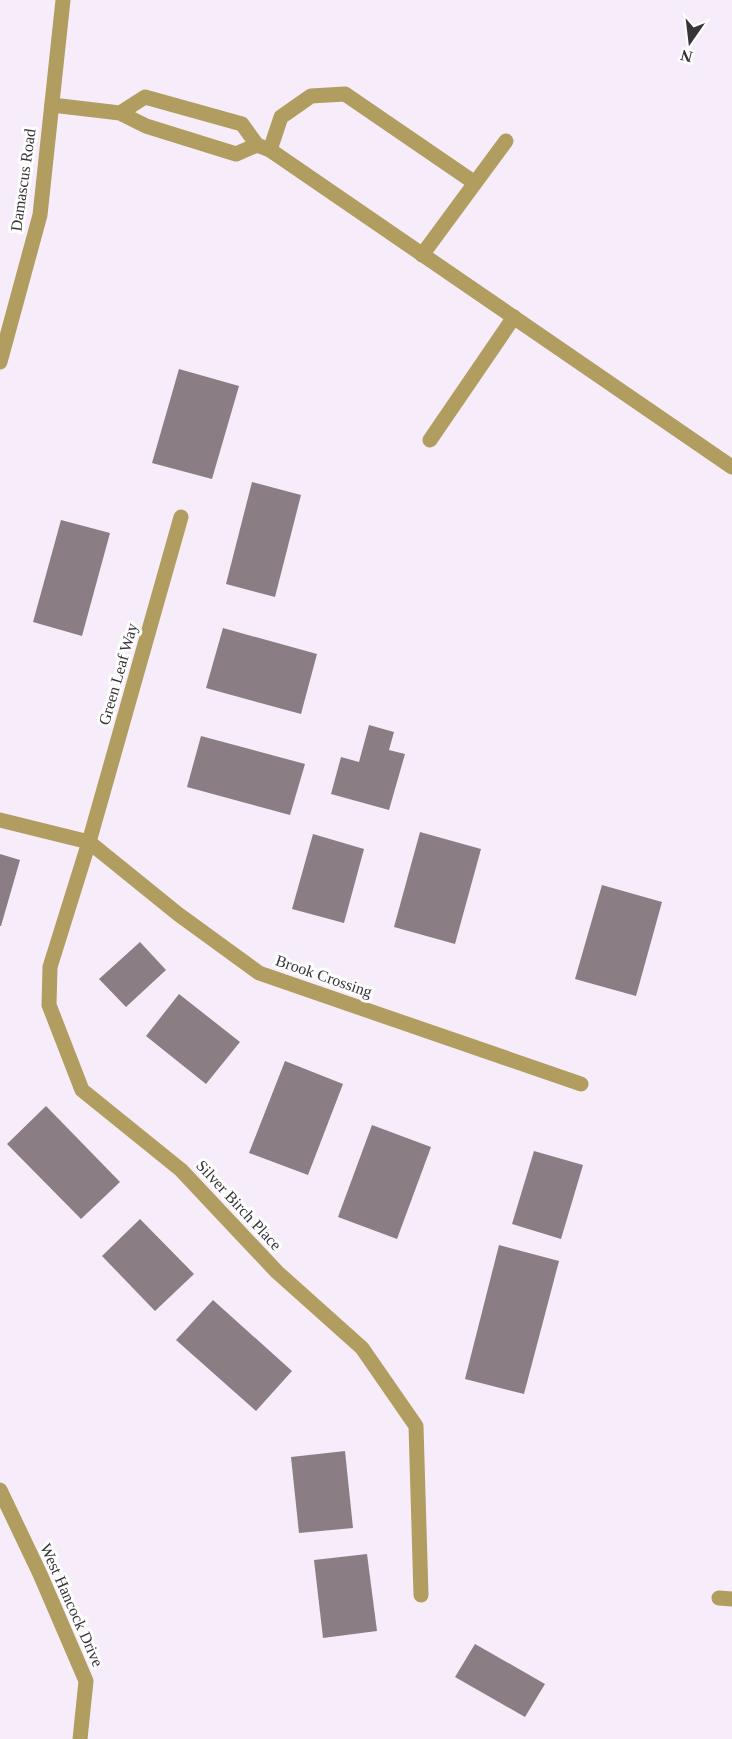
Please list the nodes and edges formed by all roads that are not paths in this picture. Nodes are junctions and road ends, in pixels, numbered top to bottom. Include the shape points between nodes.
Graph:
1 (63, 0) edge
2 (52, 105) junction
3 (120, 113) junction
4 (506, 141) dead end
5 (263, 147) junction
6 (475, 183) junction
7 (422, 255) junction
8 (514, 317) junction
9 (0, 362) edge
10 (430, 440) dead end
11 (732, 467) edge
12 (181, 517) dead end
13 (0, 820) edge
14 (89, 842) junction
15 (580, 1084) dead end
16 (0, 1490) edge
17 (421, 1595) dead end
18 (80, 1739) edge

1 - 2 street, Damascus Road
2 - 3 street
2 - 9 street, Damascus Road via 40,215
3 - 5 street via 146,126 236,154
3 - 5 street via 145,97 242,124
4 - 6 street
5 - 6 street via 281,117 311,96 345,94
5 - 7 street
6 - 7 street
7 - 8 street
8 - 10 street
8 - 11 street
12 - 14 street, Green Leaf Way
13 - 14 street
14 - 15 street, Brook Crossing via 259,973
14 - 17 street, Silver Birch Place via 50,968 49,1005 82,1090 181,1170 277,1272 362,1348 416,1426
16 - 18 street, West Hancock Drive via 86,1681

